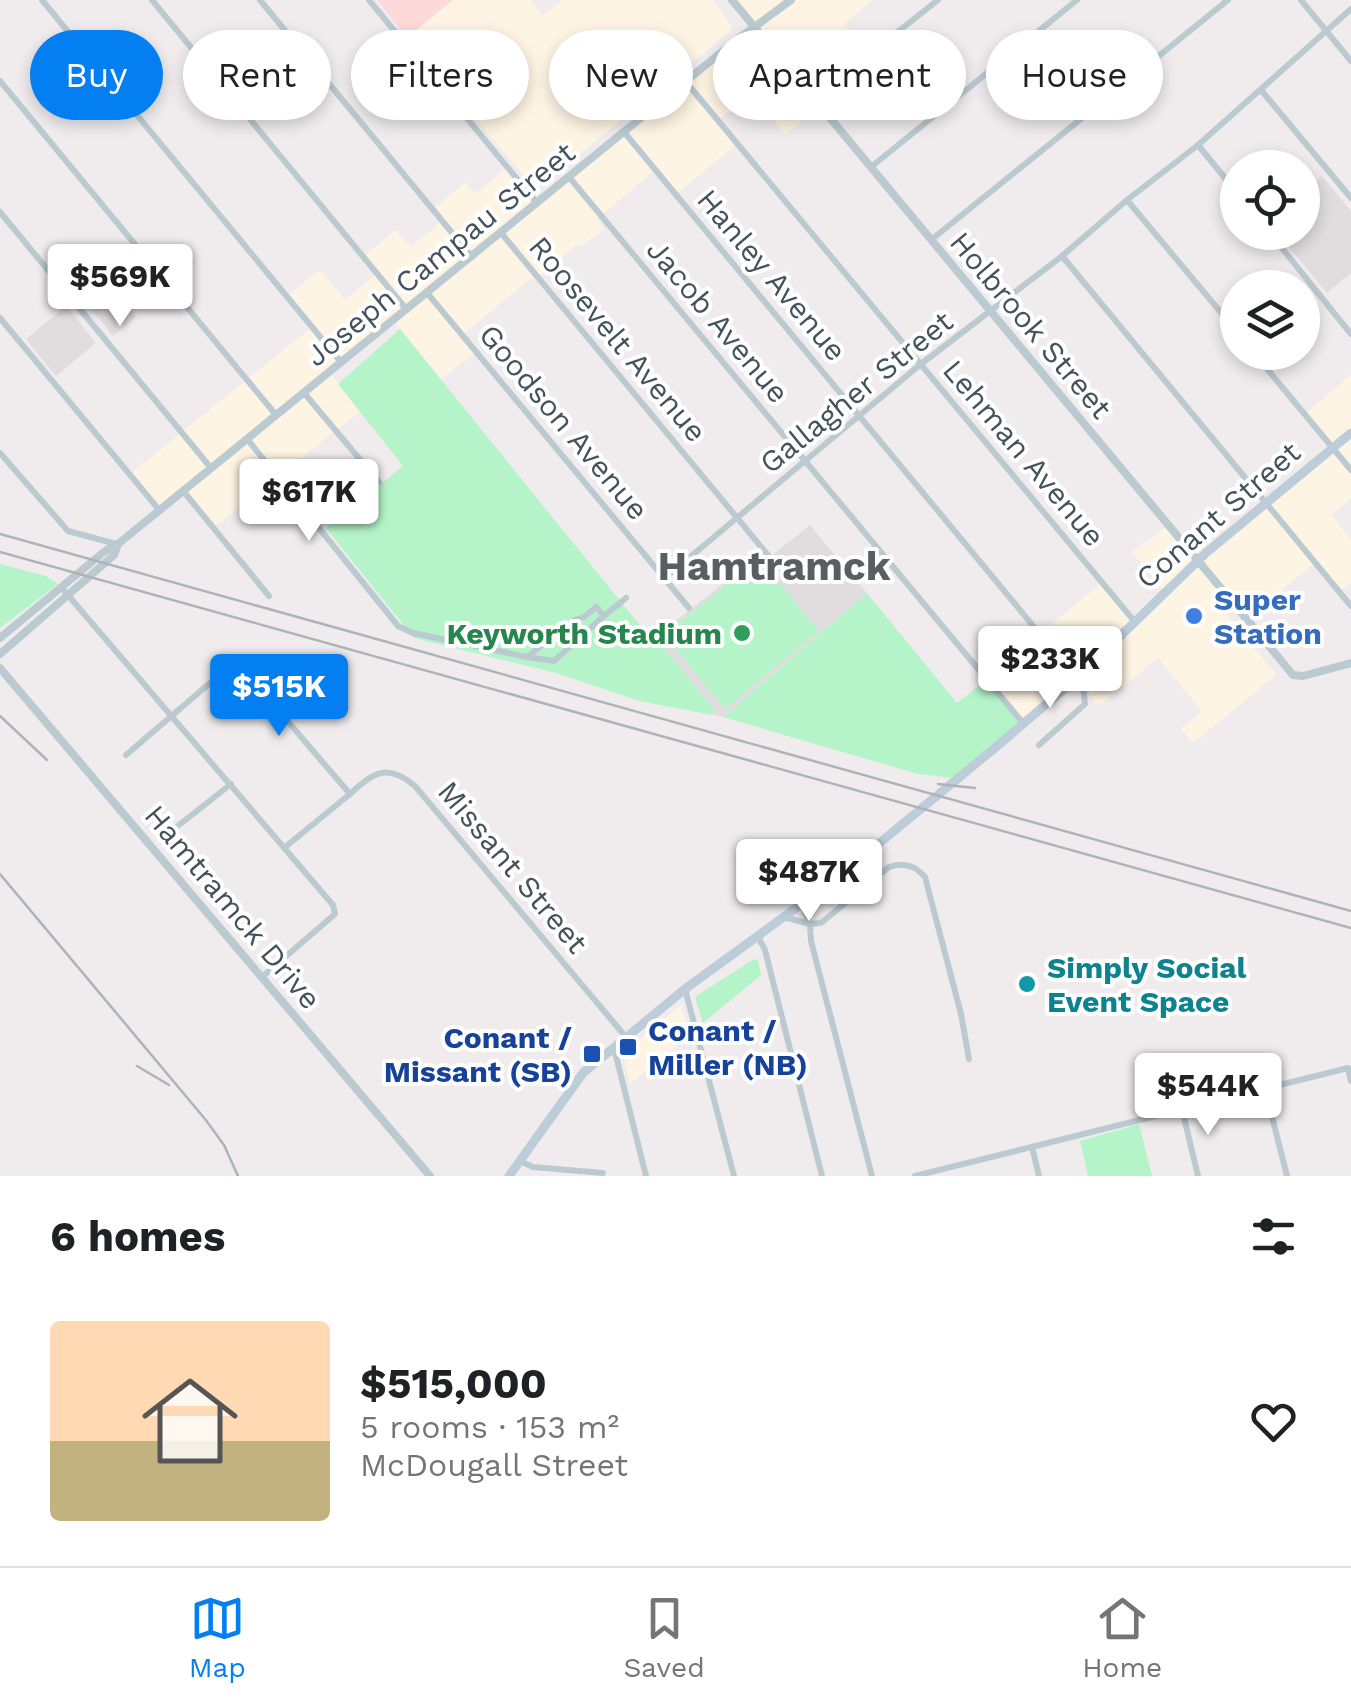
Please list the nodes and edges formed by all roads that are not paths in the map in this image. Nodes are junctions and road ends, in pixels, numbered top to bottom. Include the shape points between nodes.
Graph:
1 (42, 0) edge
2 (152, 0) edge
3 (260, 0) edge
4 (369, 0) edge
5 (732, 0) edge
6 (791, 0) edge
7 (938, 0) edge
8 (1077, 0) edge
9 (1228, 0) edge
10 (1300, 0) edge
11 (1351, 10) edge
12 (756, 29) junction
13 (900, 30) edge
14 (1327, 32) junction
15 (1351, 61) edge
16 (693, 76) edge
17 (0, 81) edge
18 (693, 90) edge
19 (1262, 90) junction
20 (639, 120) edge
21 (832, 120) edge
22 (624, 132) junction
23 (1198, 145) junction
24 (870, 167) junction
25 (1220, 172) edge
26 (570, 177) junction
27 (1351, 198) edge
28 (1127, 200) junction
29 (538, 204) junction
30 (0, 212) edge
31 (502, 234) junction
32 (931, 240) junction
33 (1283, 250) edge
34 (1062, 256) junction
35 (473, 258) junction
36 (428, 294) junction
37 (408, 310) junction
38 (1220, 311) edge
39 (992, 312) junction
40 (0, 318) edge
41 (1351, 334) edge
42 (342, 364) junction
43 (921, 364) junction
44 (1269, 370) edge
45 (305, 394) junction
46 (859, 415) junction
47 (277, 416) junction
48 (1351, 433) edge
49 (248, 440) junction
50 (1333, 448) junction
51 (0, 453) edge
52 (805, 461) junction
53 (212, 469) junction
54 (1351, 470) edge
55 (380, 482) dead end
56 (184, 492) junction
57 (1266, 504) junction
58 (160, 511) junction
59 (738, 519) junction
60 (118, 544) junction
61 (772, 560) dead end
62 (1197, 561) junction
63 (665, 578) junction
64 (61, 588) junction
65 (68, 596) junction
66 (269, 596) dead end
67 (626, 598) dead end
68 (1351, 606) edge
69 (689, 608) dead end
70 (604, 616) junction
71 (1135, 622) junction
72 (0, 638) edge
73 (0, 654) edge
74 (527, 658) junction
75 (1351, 663) edge
76 (0, 668) edge
77 (1077, 678) junction
78 (171, 714) junction
79 (1023, 723) junction
80 (1038, 745) dead end
81 (126, 755) dead end
82 (231, 784) junction
83 (350, 794) junction
84 (174, 828) dead end
85 (284, 848) junction
86 (802, 905) junction
87 (787, 918) junction
88 (810, 924) junction
89 (758, 937) junction
90 (262, 977) junction
91 (684, 989) junction
92 (626, 1036) junction
93 (614, 1046) junction
94 (969, 1059) dead end
95 (1351, 1081) edge
96 (1265, 1089) junction
97 (1182, 1110) junction
98 (1032, 1147) junction
99 (519, 1161) junction
100 (951, 1172) edge
101 (602, 1173) dead end
102 (430, 1176) edge
103 (509, 1176) edge
104 (646, 1176) edge
105 (734, 1176) edge
106 (822, 1176) edge
107 (872, 1176) edge
108 (916, 1176) edge
109 (1039, 1176) edge
110 (1198, 1176) edge
111 (1287, 1176) edge

1 - 42 street
2 - 37 street
3 - 35 street
4 - 29 street
5 - 12 street, Holbrook Street
6 - 12 street, Joseph Campau Street
7 - 13 street
8 - 24 street
9 - 32 street
10 - 14 street
11 - 14 street, Gallagher Street
12 - 16 street, Joseph Campau Street
14 - 15 street
14 - 19 street, Gallagher Street
17 - 47 street
18 - 43 street, Lehman Avenue
19 - 23 street, Gallagher Street
19 - 27 street
20 - 22 street, Joseph Campau Street
21 - 24 street, Holbrook Street
22 - 26 street, Joseph Campau Street
22 - 46 street, Hanley Avenue
23 - 25 street
23 - 28 street, Gallagher Street
24 - 32 street, Holbrook Street
26 - 29 street, Joseph Campau Street
26 - 52 street, Jacob Avenue
28 - 34 street, Gallagher Street
28 - 38 street
29 - 31 street, Joseph Campau Street
30 - 53 street
31 - 35 street, Joseph Campau Street
31 - 59 street, Roosevelt Avenue
32 - 39 street, Holbrook Street
33 - 41 street
34 - 39 street, Gallagher Street
34 - 57 street
35 - 36 street, Joseph Campau Street
36 - 37 street, Joseph Campau Street
36 - 63 street, Goodson Avenue
37 - 42 street, Joseph Campau Street
39 - 43 street, Gallagher Street
39 - 62 street, Holbrook Street
40 - 58 street
42 - 45 street, Joseph Campau Street
43 - 46 street, Gallagher Street
43 - 71 street, Lehman Avenue
44 - 50 street
45 - 47 street, Joseph Campau Street
45 - 55 street
46 - 52 street, Gallagher Street
46 - 77 street, Hanley Avenue
47 - 49 street, Joseph Campau Street
48 - 50 main road, Conant Street
49 - 53 street, Joseph Campau Street
49 - 74 street via 398,626
50 - 54 street
50 - 57 main road, Conant Street
51 - 60 street via 68,530
52 - 59 street, Gallagher Street
52 - 79 street, Jacob Avenue
53 - 56 street, Joseph Campau Street
56 - 58 street, Joseph Campau Street
56 - 66 street
57 - 62 main road, Conant Street
57 - 68 street
58 - 60 street, Joseph Campau Street
59 - 61 street, Roosevelt Avenue
59 - 63 street, Gallagher Street
60 - 64 street, Joseph Campau Street
60 - 65 street, Joseph Campau Street
62 - 71 main road, Conant Street
62 - 75 street, Holbrook Street via 1298,676
63 - 69 street, Goodson Avenue
64 - 65 street
64 - 72 street, Joseph Campau Street
65 - 73 street, Joseph Campau Street
65 - 78 street
67 - 70 street
70 - 74 street via 554,662
70 - 74 street via 596,607
71 - 77 main road, Conant Street
76 - 90 street, Hamtramck Drive
77 - 79 main road, Conant Street
77 - 80 street via 1085,704
78 - 81 street
78 - 82 street
78 - 83 street via 224,671 242,668
79 - 86 main road, Conant Street
82 - 84 street
82 - 85 street
83 - 85 street
83 - 92 street, Missant Street via 373,774 389,772 415,786
85 - 90 street via 335,914
86 - 87 main road, Conant Street
86 - 88 street
87 - 88 street
87 - 89 main road, Conant Street
88 - 94 street via 888,867 918,870
88 - 107 street
89 - 91 main road, Conant Street
89 - 106 street
90 - 102 street, Hamtramck Drive
91 - 92 main road, Conant Street
91 - 105 street
92 - 93 main road, Conant Street
93 - 99 main road, Conant Street via 578,1077
93 - 104 street
95 - 96 street via 1348,1068
96 - 97 street
96 - 111 street
97 - 98 street
97 - 110 street
98 - 100 street
98 - 109 street
99 - 101 street
99 - 103 main road, Conant Street
100 - 108 street

